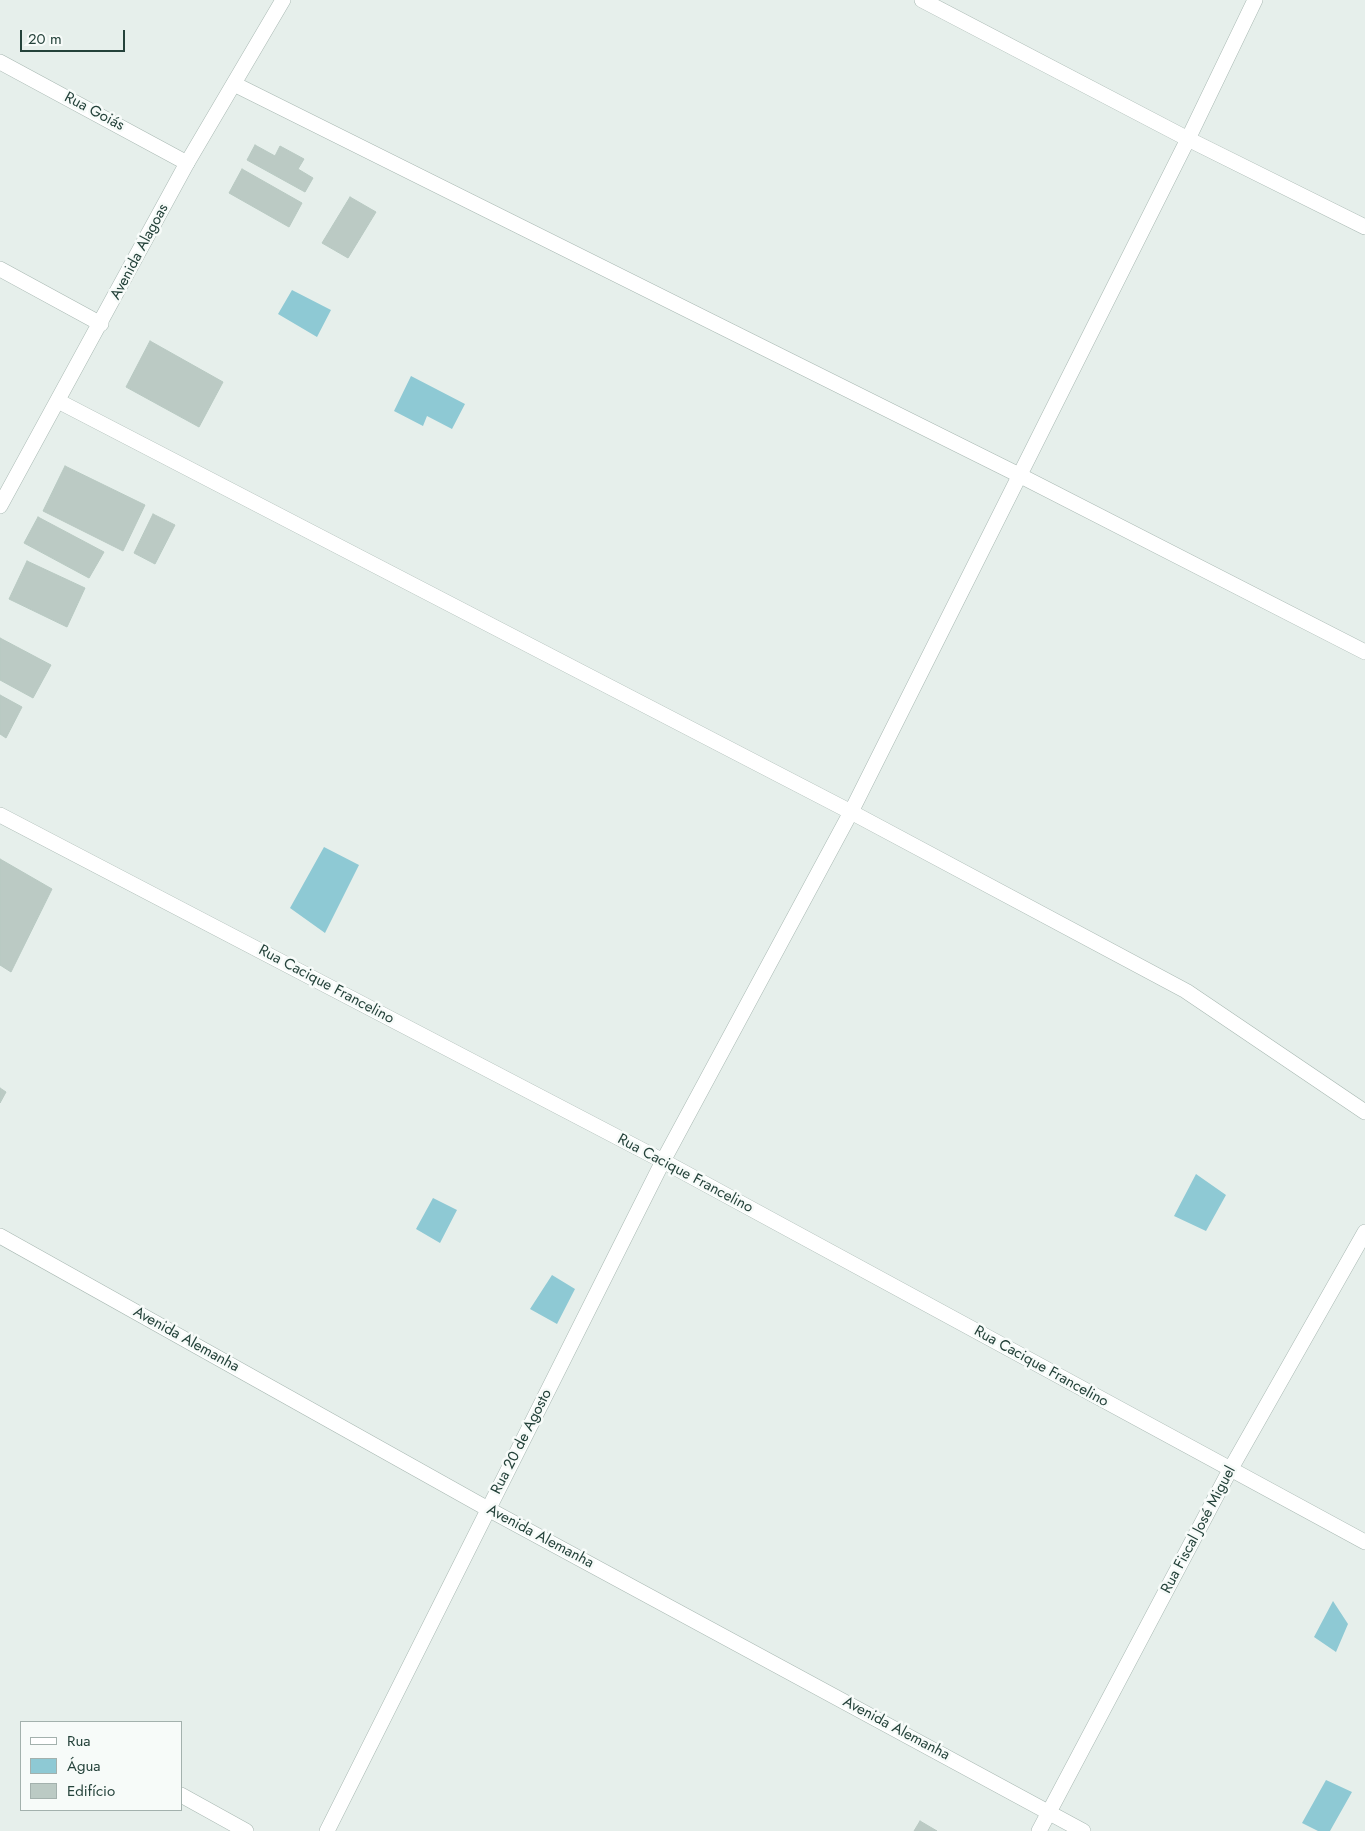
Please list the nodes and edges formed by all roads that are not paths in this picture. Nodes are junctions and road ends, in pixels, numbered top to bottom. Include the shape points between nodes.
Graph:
1 (283, 0) edge
2 (922, 0) edge
3 (1255, 0) edge
4 (0, 62) edge
5 (234, 84) junction
6 (1188, 139) junction
7 (187, 163) junction
8 (1365, 227) edge
9 (0, 269) edge
10 (101, 324) junction
11 (58, 401) junction
12 (1019, 475) junction
13 (1, 500) edge
14 (1365, 652) edge
15 (851, 812) junction
16 (0, 815) edge
17 (1365, 1112) edge
18 (663, 1161) junction
19 (1365, 1232) edge
20 (0, 1236) edge
21 (1230, 1470) junction
22 (488, 1509) junction
23 (1365, 1542) edge
24 (182, 1796) edge
25 (1049, 1812) junction
26 (246, 1831) edge
27 (327, 1831) edge
28 (1039, 1831) edge
29 (1083, 1831) edge

1 - 5 street, Avenida Alagoas
2 - 6 street
3 - 6 street, Rua 20 de Agosto
4 - 7 street, Rua Goiás
5 - 7 street, Avenida Alagoas
5 - 12 street
6 - 8 street
6 - 12 street, Rua 20 de Agosto
7 - 10 street, Avenida Alagoas
9 - 10 street
10 - 11 street, Avenida Alagoas
11 - 13 street, Avenida Alagoas
11 - 15 street
12 - 14 street
12 - 15 street, Rua 20 de Agosto
15 - 17 street via 1186,991
15 - 18 street, Rua 20 de Agosto
16 - 18 street, Rua Cacique Francelino
18 - 21 street, Rua Cacique Francelino
18 - 22 street, Rua 20 de Agosto
19 - 21 street, Rua Fiscal José Miguel
20 - 22 street, Avenida Alemanha
21 - 23 street, Rua Cacique Francelino
21 - 25 street, Rua Fiscal José Miguel
22 - 25 street, Avenida Alemanha
22 - 27 street, Rua 20 de Agosto
24 - 26 street
25 - 28 street, Rua Fiscal José Miguel
25 - 29 street, Avenida Alemanha

